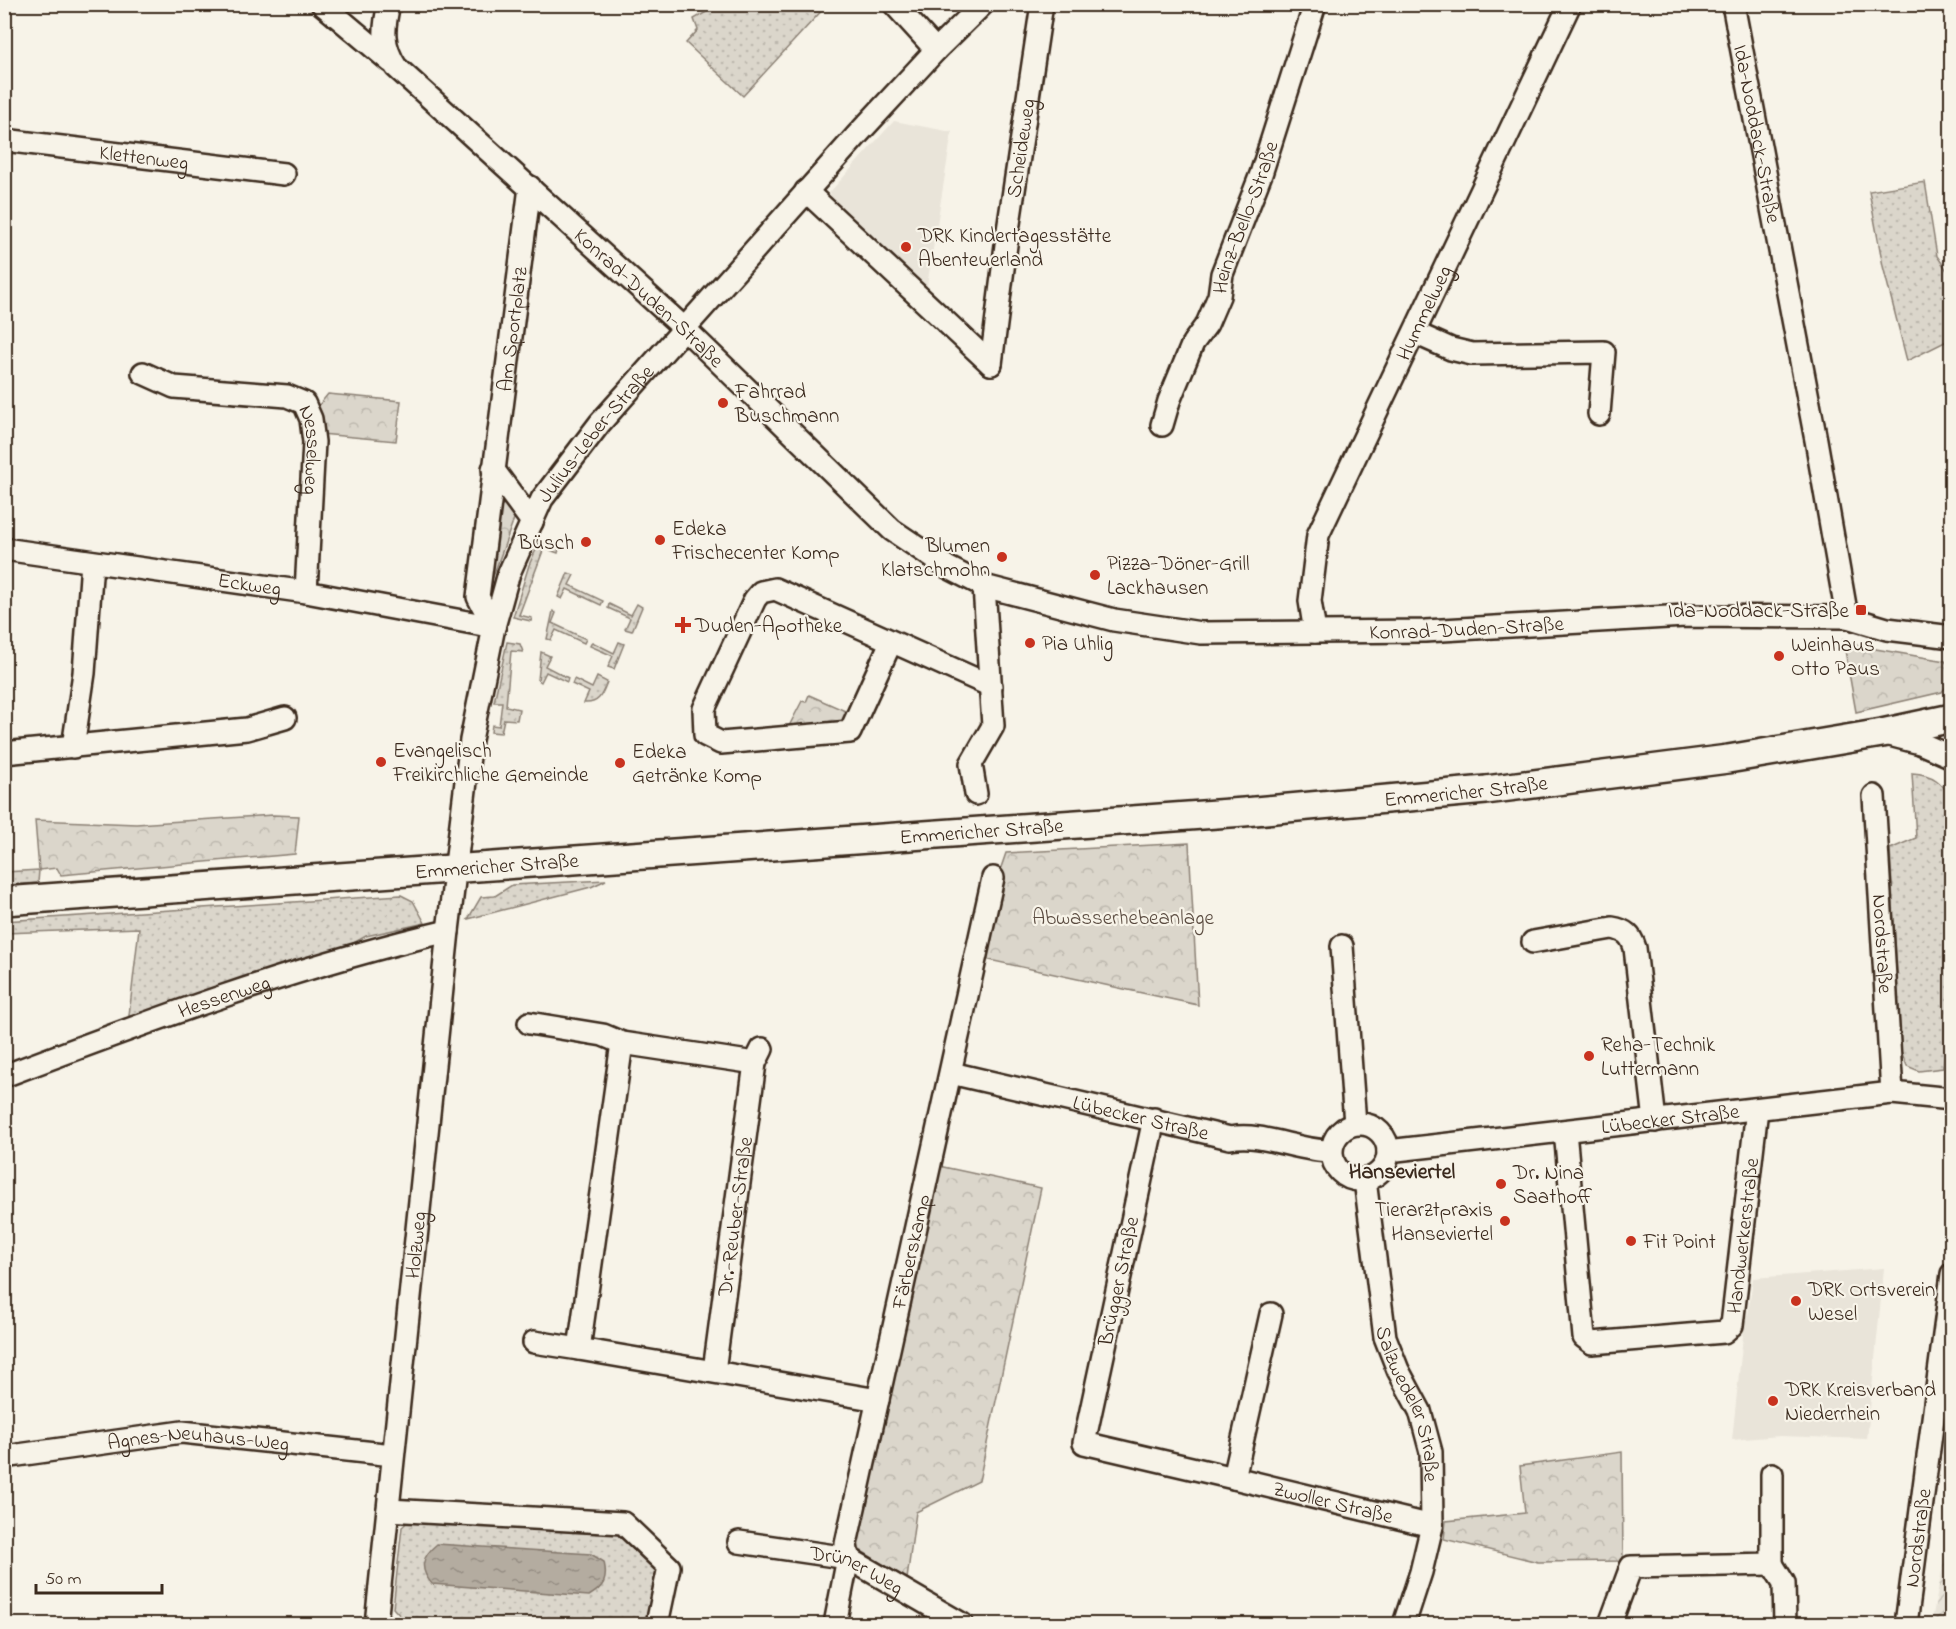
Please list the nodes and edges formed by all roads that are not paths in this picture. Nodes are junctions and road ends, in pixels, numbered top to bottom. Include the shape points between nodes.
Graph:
1 (322, 4) edge
2 (389, 4) edge
3 (894, 4) edge
4 (983, 4) edge
5 (1042, 4) edge
6 (1315, 4) edge
7 (1570, 4) edge
8 (1733, 4) edge
9 (936, 50) junction
10 (396, 66) junction
11 (4, 141) edge
12 (284, 174) dead end
13 (530, 187) junction
14 (806, 191) junction
15 (684, 328) junction
16 (1415, 333) junction
17 (142, 373) dead end
18 (1599, 414) dead end
19 (1162, 425) dead end
20 (493, 469) junction
21 (532, 522) junction
22 (4, 549) edge
23 (92, 562) junction
24 (984, 586) junction
25 (306, 592) junction
26 (1847, 617) junction
27 (494, 627) junction
28 (1315, 632) junction
29 (1952, 637) edge
30 (891, 642) junction
31 (991, 686) junction
32 (285, 718) dead end
33 (1952, 718) edge
34 (1882, 733) junction
35 (73, 747) junction
36 (4, 753) edge
37 (1952, 757) edge
38 (976, 794) dead end
39 (1875, 796) dead end
40 (456, 867) junction
41 (993, 878) dead end
42 (4, 901) edge
43 (448, 930) junction
44 (1533, 942) dead end
45 (1342, 946) dead end
46 (529, 1023) dead end
47 (622, 1043) junction
48 (951, 1073) junction
49 (4, 1076) edge
50 (1892, 1093) junction
51 (1952, 1099) edge
52 (1757, 1109) junction
53 (1154, 1119) junction
54 (1655, 1121) junction
55 (1355, 1124) junction
56 (1565, 1131) junction
57 (1331, 1151) junction
58 (1388, 1151) junction
59 (1365, 1180) junction
60 (1952, 1274) edge
61 (1271, 1314) dead end
62 (534, 1342) dead end
63 (579, 1349) junction
64 (714, 1371) junction
65 (878, 1400) junction
66 (1084, 1443) joint
67 (393, 1455) junction
68 (4, 1457) edge
69 (1772, 1474) dead end
70 (1234, 1478) junction
71 (388, 1510) junction
72 (1432, 1526) junction
73 (738, 1542) dead end
74 (848, 1558) junction
75 (1772, 1564) junction
76 (376, 1624) edge
77 (657, 1624) edge
78 (835, 1624) edge
79 (962, 1624) edge
80 (1404, 1624) edge
81 (1610, 1624) edge
82 (1785, 1624) edge
83 (1906, 1624) edge

1 - 10 street
2 - 10 street, Konrad-Duden-Straße via 384,40
3 - 9 street
4 - 9 street, Julius-Leber-Straße
5 - 14 street, Scheideweg via 991,364
6 - 19 street, Heinz-Bello-Straße via 1261,174 1222,274 1219,296 1207,324 1193,343
7 - 16 street, Hummelweg
8 - 26 street, Ida-Noddack-Straße
9 - 14 street, Julius-Leber-Straße
10 - 13 street, Konrad-Duden-Straße
11 - 12 street, Klettenweg
13 - 15 street, Konrad-Duden-Straße
13 - 20 street, Am Sportplatz
14 - 15 street, Julius-Leber-Straße
15 - 21 street, Julius-Leber-Straße via 600,423 543,499
15 - 24 street, Konrad-Duden-Straße via 892,530 946,567
16 - 18 street via 1472,354 1604,352
16 - 28 street, Hummelweg via 1318,535 1310,601
17 - 25 street, Nesselweg via 174,387 287,396 304,403 314,442
20 - 21 street
20 - 27 street, Am Sportplatz via 478,597
21 - 27 street, Julius-Leber-Straße via 509,573
22 - 23 street, Eckweg
23 - 25 street, Eckweg
23 - 35 street via 84,673
24 - 28 street, Konrad-Duden-Straße via 1114,620 1191,632
24 - 31 street
25 - 27 street, Eckweg
26 - 28 street, Konrad-Duden-Straße via 1685,616 1425,631
26 - 29 street, Konrad-Duden-Straße via 1887,629
27 - 40 street, Julius-Leber-Straße via 476,708
30 - 30 street via 775,589 761,592 704,709 705,735 722,742 850,732
30 - 31 street
31 - 38 street via 993,726 971,764
32 - 35 street via 247,729
33 - 34 main road, Emmericher Straße
34 - 37 street
34 - 40 main road, Emmericher Straße via 1728,759 1486,790 1220,814
35 - 36 street
39 - 50 street, Nordstraße
40 - 42 main road, Emmericher Straße
40 - 43 street, Holzweg
41 - 48 street, Färberskamp
43 - 49 street, Hessenweg via 366,949
43 - 67 street, Holzweg
44 - 54 street via 1612,928 1623,930 1632,938
45 - 55 street
46 - 47 street, Dr.-Reuber-Straße via 603,1035
47 - 63 street
47 - 64 street, Dr.-Reuber-Straße via 758,1056
48 - 53 street, Lübecker Straße
48 - 65 street, Färberskamp
50 - 51 street, Lübecker Straße
50 - 52 street, Lübecker Straße
52 - 54 street, Lübecker Straße
52 - 56 street, Handwerkerstraße via 1732,1324 1724,1332 1592,1343 1584,1337
53 - 57 street, Lübecker Straße via 1230,1138 1245,1135 1309,1151
53 - 66 street, Brügger Straße
54 - 56 street, Lübecker Straße
55 - 57 street via 1334,1139
55 - 58 street via 1367,1124 1378,1130
56 - 58 street, Lübecker Straße
57 - 59 street via 1336,1168 1348,1178
58 - 59 street via 1382,1170
59 - 72 street, Salzwedeler Straße via 1385,1337 1420,1411 1431,1452
60 - 83 street, Nordstraße
61 - 70 street
62 - 63 street
63 - 64 street
64 - 65 street
65 - 74 street, Färberskamp via 846,1544
66 - 70 street, Zwoller Straße
67 - 68 street, Agnes-Neuhaus-Weg via 182,1432
67 - 71 street, Holzweg
69 - 75 street
70 - 72 street, Zwoller Straße
71 - 76 street, Holzweg
71 - 77 street via 623,1523 669,1568
72 - 80 street, Salzwedeler Straße
73 - 74 street, Drüner Weg
74 - 78 street, Färberskamp
74 - 79 street, Drüner Weg
75 - 81 street via 1631,1567
75 - 82 street via 1784,1583

